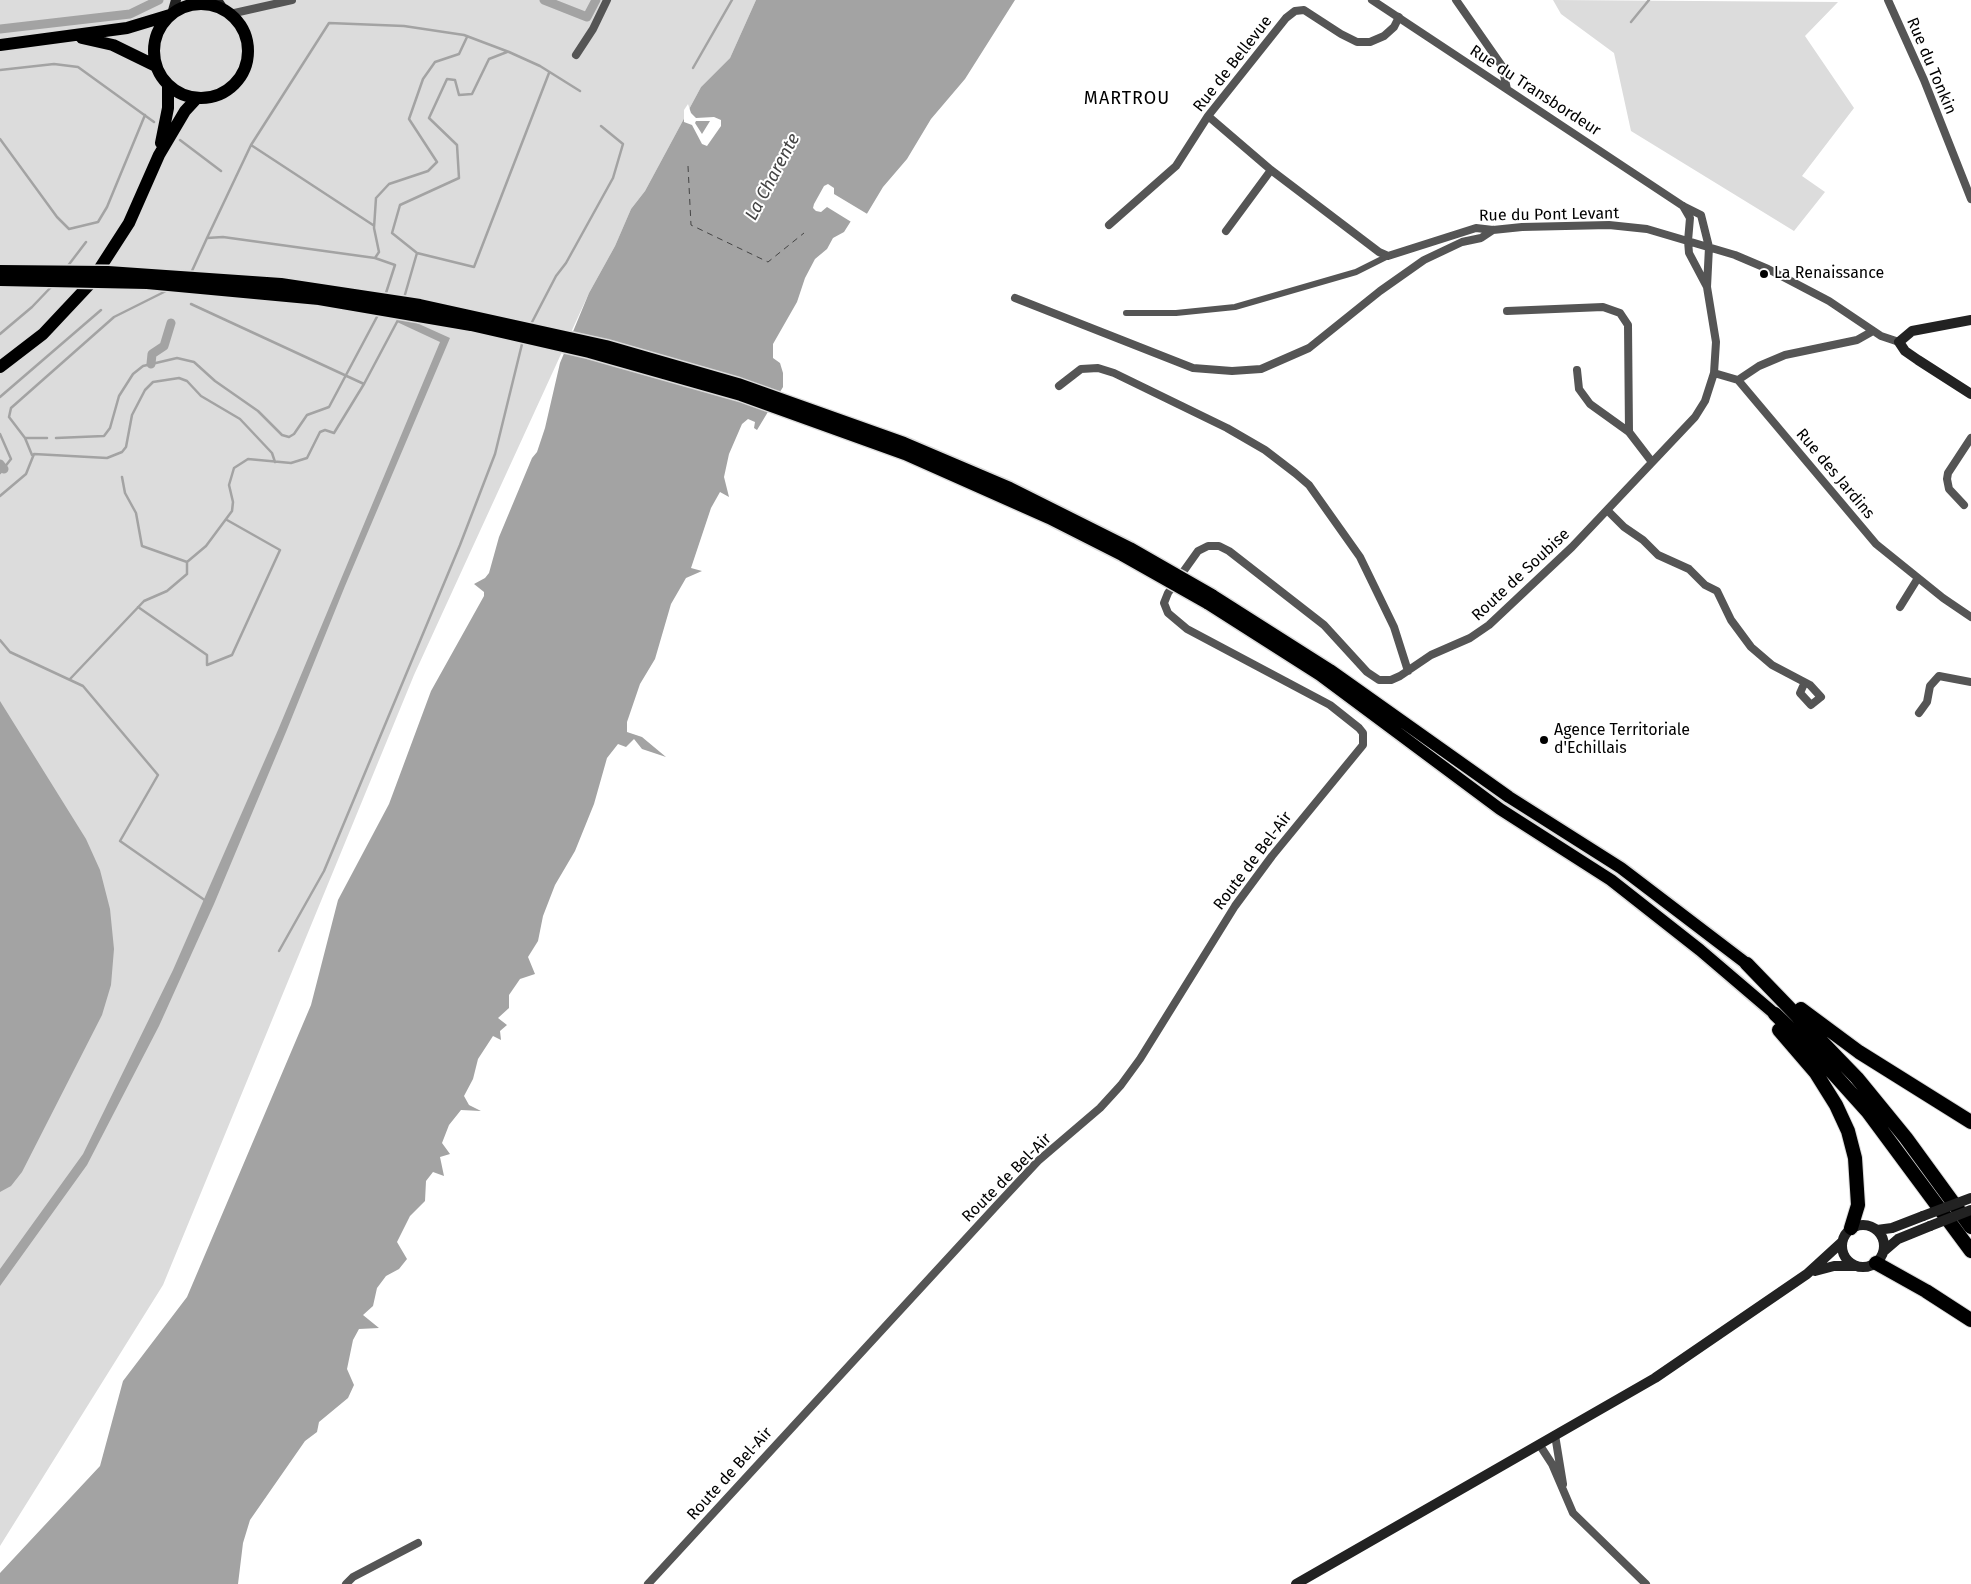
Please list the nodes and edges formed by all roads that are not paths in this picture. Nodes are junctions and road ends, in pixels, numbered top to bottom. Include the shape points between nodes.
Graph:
1 (176, 0) edge
2 (292, 0) edge
3 (607, 0) edge
4 (1372, 0) edge
5 (1456, 0) edge
6 (1888, 0) edge
7 (223, 8) edge
8 (171, 15) junction
9 (1399, 17) junction
10 (74, 36) junction
11 (0, 45) edge
12 (576, 55) dead end
13 (156, 66) junction
14 (168, 84) junction
15 (1507, 89) junction
16 (196, 98) junction
17 (1208, 116) junction
18 (159, 155) junction
19 (1271, 170) junction
20 (1971, 199) edge
21 (1683, 206) junction
22 (1108, 225) dead end
23 (1493, 230) junction
24 (1226, 231) dead end
25 (1688, 241) junction
26 (1709, 247) junction
27 (1388, 256) junction
28 (0, 271) edge
29 (0, 280) edge
30 (1707, 287) junction
31 (1015, 298) dead end
32 (1507, 311) dead end
33 (1126, 313) dead end
34 (1971, 320) edge
35 (1873, 331) junction
36 (1899, 342) junction
37 (0, 367) edge
38 (1577, 370) dead end
39 (1714, 373) junction
40 (1738, 380) junction
41 (1059, 386) dead end
42 (1971, 394) edge
43 (1630, 432) junction
44 (1971, 438) edge
45 (1652, 462) junction
46 (1964, 504) dead end
47 (1607, 510) junction
48 (1918, 578) junction
49 (1210, 599) junction
50 (1900, 607) dead end
51 (1971, 617) edge
52 (1408, 671) junction
53 (1971, 682) edge
54 (1804, 684) dead end
55 (1919, 713) dead end
56 (1364, 738) joint
57 (1747, 964) junction
58 (1774, 1014) junction
59 (1971, 1122) edge
60 (1971, 1198) edge
61 (1971, 1210) edge
62 (1851, 1228) junction
63 (1971, 1228) edge
64 (1876, 1230) junction
65 (1842, 1242) junction
66 (1971, 1251) edge
67 (1880, 1257) junction
68 (1854, 1266) junction
69 (1807, 1274) junction
70 (1971, 1320) edge
71 (1556, 1435) junction
72 (1539, 1444) junction
73 (1564, 1494) junction
74 (418, 1543) dead end
75 (346, 1584) edge
76 (648, 1584) edge
77 (1296, 1584) edge
78 (1646, 1584) edge

1 - 8 main road
2 - 7 street
3 - 12 street via 594,29
4 - 9 street, Rue du Transbordeur
5 - 15 street via 1502,66
6 - 20 street, Rue du Tonkin
7 - 8 main road via 194,4
7 - 16 main road via 240,26 246,40 248,55 244,70 223,92
8 - 10 main road via 127,28
8 - 13 main road via 155,38
9 - 15 street, Rue du Transbordeur
9 - 17 street, Rue de Bellevue via 1384,36 1370,42 1357,42 1304,10 1295,11
10 - 11 main road
10 - 13 main road via 113,45
13 - 14 main road
14 - 16 main road via 181,94
14 - 18 main road via 168,108
15 - 21 street, Rue du Transbordeur
16 - 18 main road via 184,111
17 - 19 street
17 - 22 street, Rue de Bellevue via 1176,166
18 - 37 main road via 130,223 89,285 43,334
19 - 24 street
19 - 27 street
21 - 25 street, Rue du Transbordeur via 1690,218
21 - 26 street, Rue du Transbordeur via 1701,215
23 - 25 street, Rue du Pont Levant via 1609,225 1647,230
23 - 27 street, Rue du Pont Levant via 1476,228
23 - 31 street via 1481,238 1462,242 1424,260 1309,348 1261,369 1193,368
25 - 26 street, Rue du Pont Levant
25 - 30 street, Rue du Transbordeur via 1689,254
26 - 30 street, Rue du Transbordeur
26 - 35 street, Rue du Pont Levant via 1784,277 1829,301
27 - 33 street, Rue du Pont Levant via 1356,272 1235,307 1176,313
28 - 49 main road, bridge via 108,272 281,284 420,305 606,346 738,384 904,443 1018,492 1130,548
29 - 49 main road, bridge via 147,283 319,299 471,325 590,352 741,396 905,454 1049,518
30 - 39 street, Rue du Transbordeur via 1716,342
32 - 43 street via 1603,307 1620,313 1628,325
34 - 36 main road via 1912,331
35 - 36 street, Rue du Pont Levant
35 - 40 street via 1857,340 1785,355
36 - 42 main road via 1918,360
38 - 43 street via 1579,389 1590,404
39 - 40 street
39 - 45 street, Route de Soubise via 1705,401 1695,417
40 - 48 street, Rue des Jardins via 1876,544
41 - 52 street via 1081,369 1098,368 1114,373 1227,428 1265,450 1295,473 1309,486 1360,556 1394,627
43 - 45 street
44 - 46 street via 1947,479 1950,489
45 - 47 street, Route de Soubise
47 - 52 street, Route de Soubise via 1489,625 1470,638 1431,655
47 - 54 street via 1658,555 1689,569 1705,585 1717,591 1731,620 1751,647 1772,665
48 - 50 street
48 - 51 street, Rue des Jardins
49 - 57 main road via 1330,670 1509,797 1621,868
49 - 58 main road via 1500,809 1611,880
52 - 56 street, Route de Soubise via 1391,680 1375,678 1324,625 1259,572 1219,546 1208,546 1198,551 1168,593 1164,603 1168,613 1187,629 1330,705 1360,728
53 - 55 street via 1939,676 1930,686 1927,702
56 - 76 street, Route de Bel-Air via 1359,752 1272,856 1235,906 1121,1085 997,1205
57 - 59 highway via 1834,1036
57 - 63 highway via 1858,1078
58 - 62 highway via 1774,1024 1816,1073 1848,1131 1855,1158 1858,1205
58 - 66 highway via 1814,1052 1868,1112
60 - 64 main road, bridge via 1892,1228
61 - 67 main road, bridge via 1898,1240
62 - 64 main road via 1864,1225
62 - 65 main road
64 - 67 main road via 1884,1242
65 - 68 main road via 1844,1256
65 - 69 main road
67 - 68 main road via 1864,1268
67 - 70 highway via 1911,1282
68 - 69 main road via 1834,1266
69 - 71 main road via 1686,1358
71 - 72 main road
71 - 73 street
72 - 73 street via 1552,1464
72 - 77 main road
73 - 78 street via 1573,1513
74 - 75 street via 353,1577

